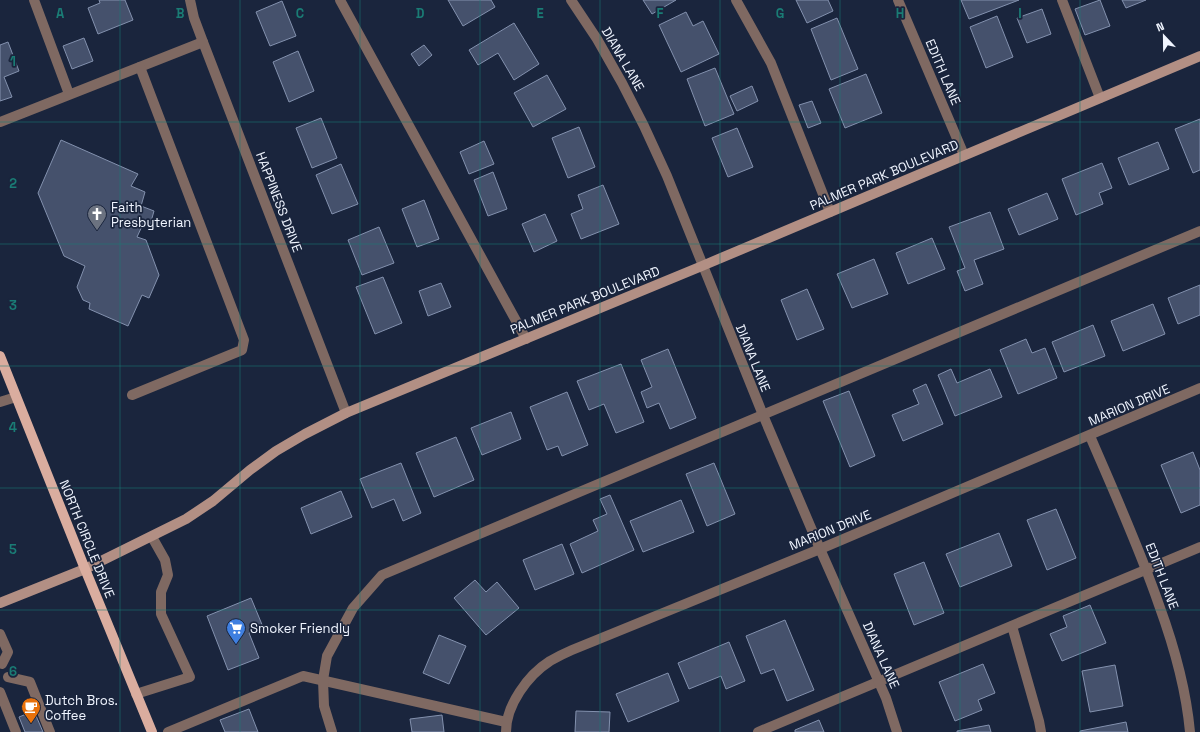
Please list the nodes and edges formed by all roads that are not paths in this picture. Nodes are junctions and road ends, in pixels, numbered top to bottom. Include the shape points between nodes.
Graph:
1 (34, 0) edge
2 (190, 0) edge
3 (340, 0) edge
4 (571, 0) edge
5 (736, 0) edge
6 (898, 0) edge
7 (1062, 0) edge
8 (203, 42) junction
9 (1200, 56) edge
10 (140, 67) junction
11 (69, 94) junction
12 (1100, 98) junction
13 (0, 122) edge
14 (964, 155) junction
15 (830, 212) junction
16 (1200, 232) edge
17 (702, 266) junction
18 (526, 339) junction
19 (0, 356) edge
20 (1200, 388) edge
21 (132, 396) dead end
22 (16, 397) junction
23 (0, 402) edge
24 (346, 413) junction
25 (763, 415) junction
26 (1090, 436) junction
27 (152, 537) junction
28 (1200, 547) edge
29 (820, 548) junction
30 (85, 569) junction
31 (1146, 569) junction
32 (0, 603) edge
33 (1012, 626) junction
34 (0, 634) edge
35 (1, 664) edge
36 (8, 677) junction
37 (323, 680) junction
38 (879, 682) junction
39 (0, 691) edge
40 (136, 694) junction
41 (506, 727) edge
42 (16, 732) edge
43 (50, 732) edge
44 (152, 732) edge
45 (168, 732) edge
46 (332, 732) edge
47 (758, 732) edge
48 (897, 732) edge
49 (1041, 732) edge
50 (1190, 732) edge

1 - 11 street
2 - 8 street, HAPPINESS DRIVE
3 - 18 street
4 - 17 street, DIANA LANE via 601,45 644,126 667,176
5 - 15 street via 771,63
6 - 14 street, EDITH LANE
7 - 12 street
8 - 10 street
8 - 24 street, HAPPINESS DRIVE
9 - 12 main road, PALMER PARK BOULEVARD
10 - 11 street
10 - 21 street via 244,340 242,350
11 - 13 street
12 - 14 main road, PALMER PARK BOULEVARD
14 - 15 main road, PALMER PARK BOULEVARD
15 - 17 main road, PALMER PARK BOULEVARD
16 - 25 street
17 - 18 main road, PALMER PARK BOULEVARD
17 - 25 street, DIANA LANE
18 - 24 main road, PALMER PARK BOULEVARD
19 - 22 main road, NORTH CIRCLE DRIVE
20 - 26 street, MARION DRIVE
22 - 23 street
22 - 30 main road, NORTH CIRCLE DRIVE
24 - 27 main road, PALMER PARK BOULEVARD via 276,451 213,501
25 - 29 street, DIANA LANE
25 - 37 street via 382,574 353,608 327,656
26 - 29 street, MARION DRIVE
26 - 31 street, EDITH LANE
27 - 30 main road, PALMER PARK BOULEVARD
27 - 40 street via 165,560 168,575 161,592 161,614 190,677
28 - 31 street
29 - 38 street, DIANA LANE
29 - 41 street, MARION DRIVE via 549,661 529,678 517,696
30 - 32 main road, PALMER PARK BOULEVARD
30 - 40 main road, NORTH CIRCLE DRIVE
31 - 33 street
31 - 50 street, EDITH LANE via 1172,640
33 - 38 street
33 - 49 street
34 - 35 street via 8,652
35 - 36 street
36 - 39 street
36 - 43 street via 30,682
37 - 41 street
37 - 45 street via 303,676
37 - 46 street via 324,706
38 - 47 street
38 - 48 street, DIANA LANE
39 - 42 street
40 - 44 main road, NORTH CIRCLE DRIVE

